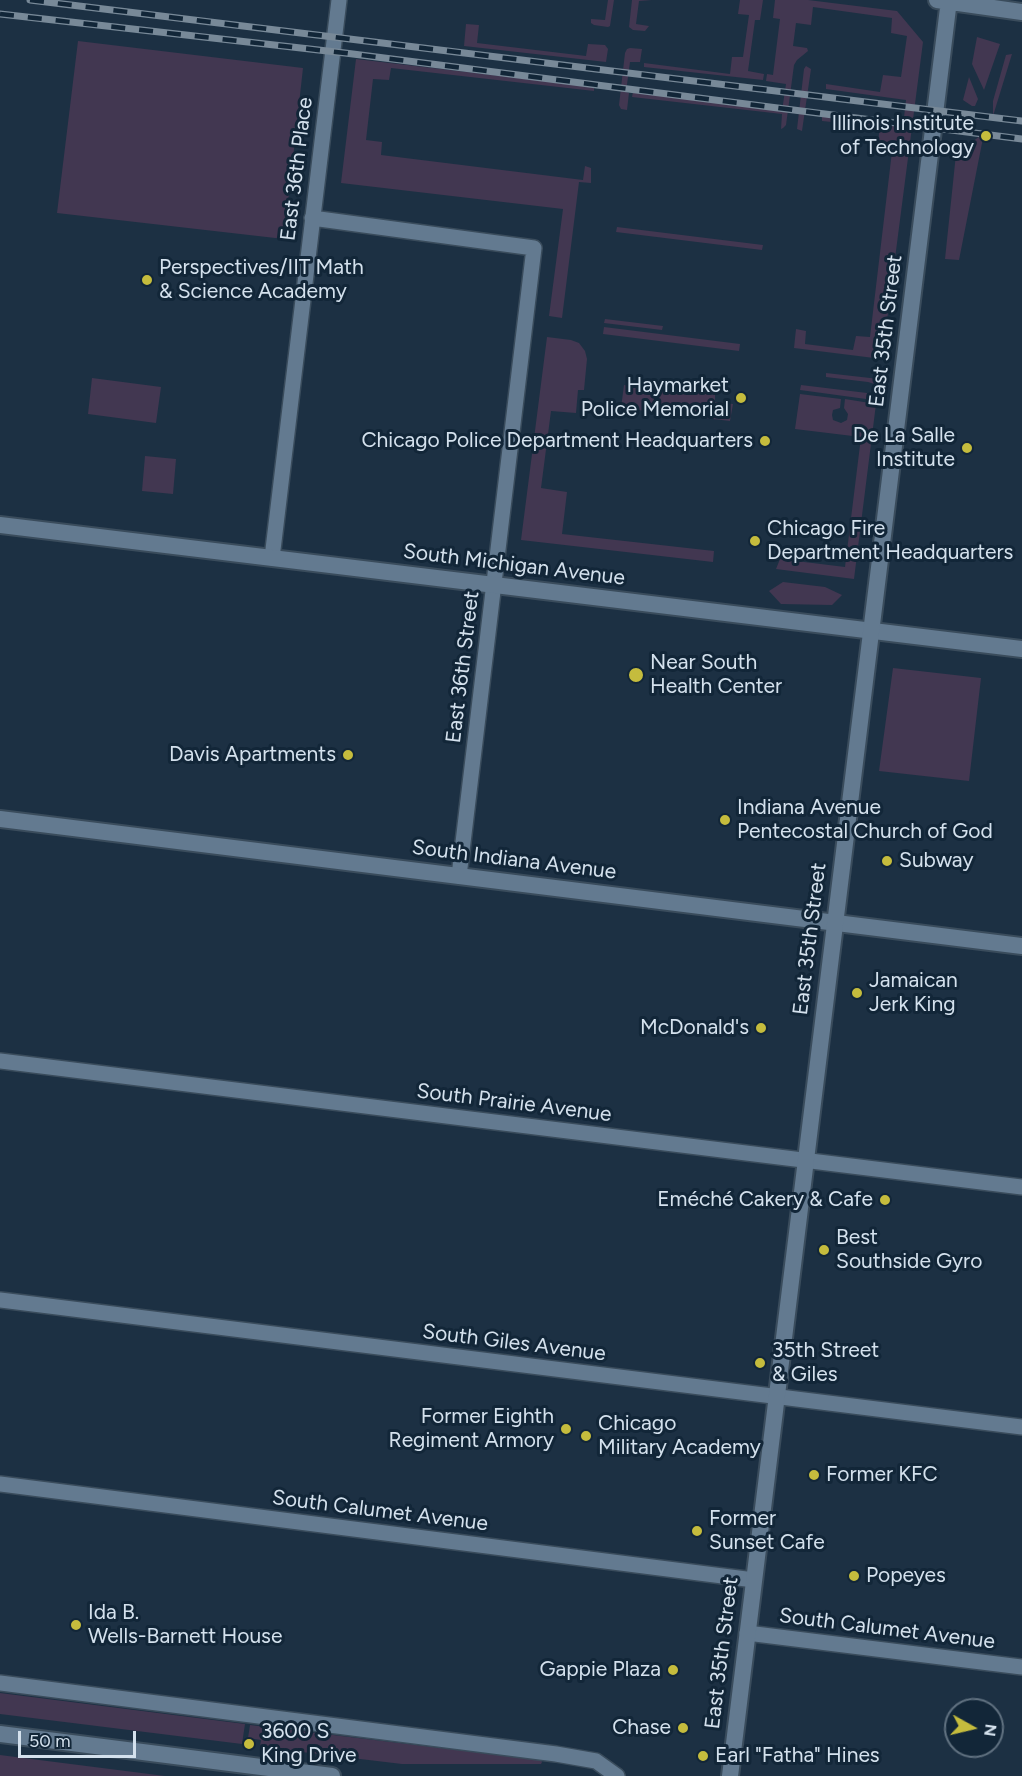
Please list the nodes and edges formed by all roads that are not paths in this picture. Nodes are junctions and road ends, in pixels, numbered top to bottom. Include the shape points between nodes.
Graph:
1 (339, 0) edge
2 (945, 1) edge
3 (1022, 12) edge
4 (312, 218) junction
5 (0, 525) edge
6 (272, 558) junction
7 (494, 585) junction
8 (871, 631) junction
9 (1022, 649) edge
10 (0, 819) edge
11 (459, 876) junction
12 (835, 923) junction
13 (1022, 946) edge
14 (0, 1061) edge
15 (805, 1160) junction
16 (1022, 1187) edge
17 (0, 1300) edge
18 (776, 1396) junction
19 (1022, 1427) edge
20 (0, 1484) edge
21 (754, 1580) junction
22 (747, 1633) junction
23 (1022, 1667) edge
24 (0, 1683) edge
25 (0, 1734) edge
26 (332, 1776) edge
27 (617, 1776) edge
28 (730, 1776) edge

1 - 4 street, East 36th Place
2 - 3 street
2 - 8 street, East 35th Street
4 - 6 street, East 36th Place
4 - 7 street, East 36th Street via 534,248
5 - 6 street, South Michigan Avenue
6 - 7 street, South Michigan Avenue
7 - 8 street, South Michigan Avenue
7 - 11 street, East 36th Street
8 - 9 street, South Michigan Avenue
8 - 12 street, East 35th Street
10 - 11 street, South Indiana Avenue
11 - 12 street, South Indiana Avenue
12 - 13 street, South Indiana Avenue
12 - 15 street, East 35th Street
14 - 15 street, South Prairie Avenue
15 - 16 street, South Prairie Avenue
15 - 18 street, East 35th Street
17 - 18 street, South Giles Avenue
18 - 19 street, South Giles Avenue
18 - 21 street, East 35th Street
20 - 21 street, South Calumet Avenue
21 - 22 street, East 35th Street
22 - 23 street, South Calumet Avenue
22 - 28 street, East 35th Street
24 - 27 street via 556,1754 597,1761
25 - 26 street

